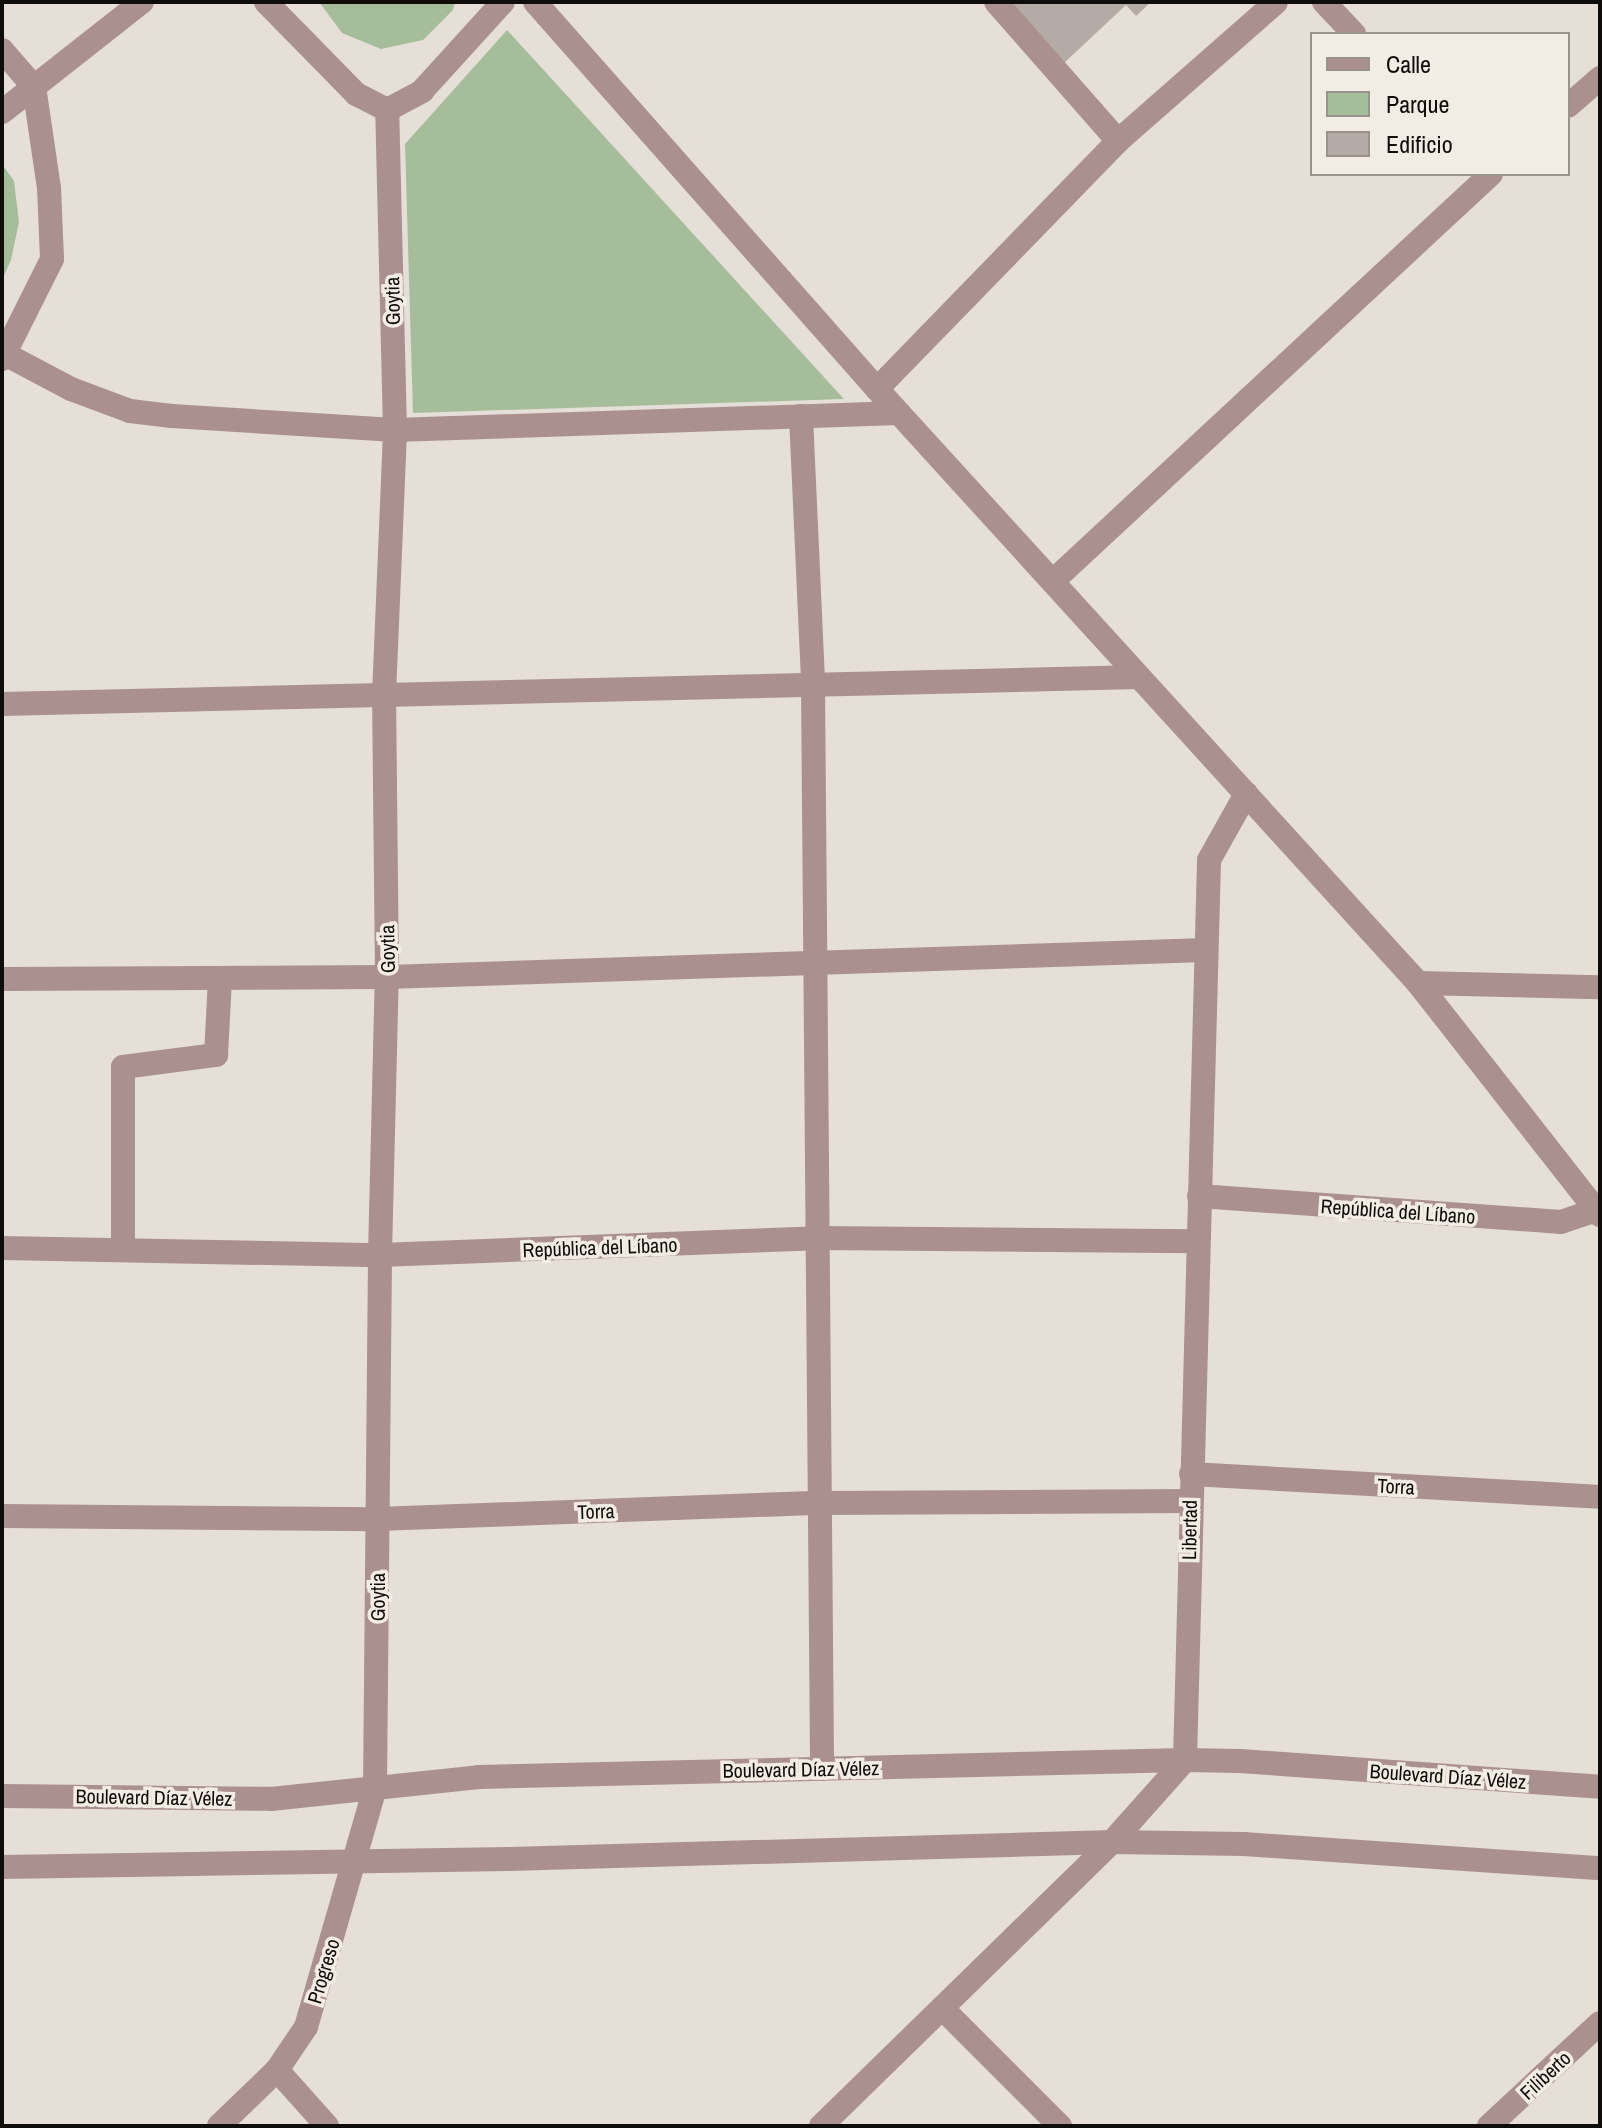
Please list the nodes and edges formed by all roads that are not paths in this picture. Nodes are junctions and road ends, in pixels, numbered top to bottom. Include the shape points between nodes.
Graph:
1 (142, 2) edge
2 (266, 2) edge
3 (503, 2) edge
4 (535, 2) edge
5 (996, 2) edge
6 (1276, 2) edge
7 (1324, 2) edge
8 (1352, 32) edge
9 (2, 50) edge
10 (1600, 78) edge
11 (34, 87) junction
12 (1570, 104) edge
13 (387, 110) junction
14 (2, 112) edge
15 (1118, 141) junction
16 (1488, 176) edge
17 (4, 356) edge
18 (877, 389) junction
19 (899, 413) junction
20 (801, 416) junction
21 (395, 430) junction
22 (1053, 581) junction
23 (1139, 677) junction
24 (813, 685) junction
25 (384, 695) junction
26 (2, 704) edge
27 (1246, 794) junction
28 (1206, 950) junction
29 (816, 960) junction
30 (387, 977) junction
31 (2, 979) edge
32 (220, 979) junction
33 (1418, 983) junction
34 (1600, 987) edge
35 (1600, 1181) edge
36 (1199, 1196) junction
37 (1598, 1213) edge
38 (818, 1238) junction
39 (1198, 1241) junction
40 (2, 1248) edge
41 (123, 1249) junction
42 (380, 1255) junction
43 (1191, 1474) junction
44 (1600, 1497) edge
45 (1189, 1501) junction
46 (820, 1503) junction
47 (2, 1516) edge
48 (377, 1519) junction
49 (1185, 1760) junction
50 (822, 1769) junction
51 (1600, 1787) edge
52 (375, 1788) junction
53 (2, 1796) edge
54 (1112, 1842) junction
55 (356, 1861) junction
56 (2, 1867) edge
57 (1600, 1868) edge
58 (944, 2010) junction
59 (1600, 2023) edge
60 (277, 2070) junction
61 (219, 2126) edge
62 (327, 2126) edge
63 (821, 2126) edge
64 (1060, 2126) edge
65 (1489, 2126) edge

1 - 11 street
2 - 13 street via 356,94
3 - 13 street via 422,91
4 - 18 street
5 - 15 street
6 - 15 street
7 - 8 street
9 - 11 street
10 - 12 street
11 - 14 street
11 - 17 street via 49,188 52,259
13 - 21 street, Goytia
15 - 18 street
16 - 22 street
17 - 21 street via 130,411
18 - 19 street
19 - 20 street
19 - 22 street
20 - 21 street
20 - 24 street
21 - 25 street, Goytia
22 - 23 street
23 - 24 street
23 - 27 street
24 - 25 street
24 - 29 street
25 - 26 street
25 - 30 street, Goytia
27 - 28 street, Libertad via 1209,860
27 - 33 street
28 - 29 street
28 - 36 street, Libertad
29 - 30 street
29 - 38 street
30 - 32 street
30 - 42 street, Goytia
31 - 32 street
32 - 41 street via 216,1055 123,1067
33 - 34 street
33 - 37 street
35 - 37 street
36 - 37 street, República del Líbano via 1561,1222
36 - 39 street, Libertad
38 - 39 street, República del Líbano
38 - 42 street, República del Líbano
38 - 46 street
39 - 43 street, Libertad
40 - 41 street, República del Líbano
41 - 42 street, República del Líbano
42 - 48 street, Goytia
43 - 44 street, Torra
43 - 45 street, Libertad
45 - 46 street, Torra
45 - 49 street, Libertad
46 - 48 street, Torra
46 - 50 street
47 - 48 street, Torra
48 - 52 street, Goytia
49 - 50 street, Boulevard Díaz Vélez
49 - 51 street, Boulevard Díaz Vélez
49 - 54 street
50 - 52 street, Boulevard Díaz Vélez via 479,1777
52 - 53 street, Boulevard Díaz Vélez via 271,1799
52 - 55 street, Progreso
54 - 55 street
54 - 57 street via 1244,1844
54 - 58 street
55 - 56 street
55 - 60 street, Progreso via 306,2027
58 - 63 street
58 - 64 street
59 - 65 street, Filiberto
60 - 61 street, Progreso
60 - 62 street

